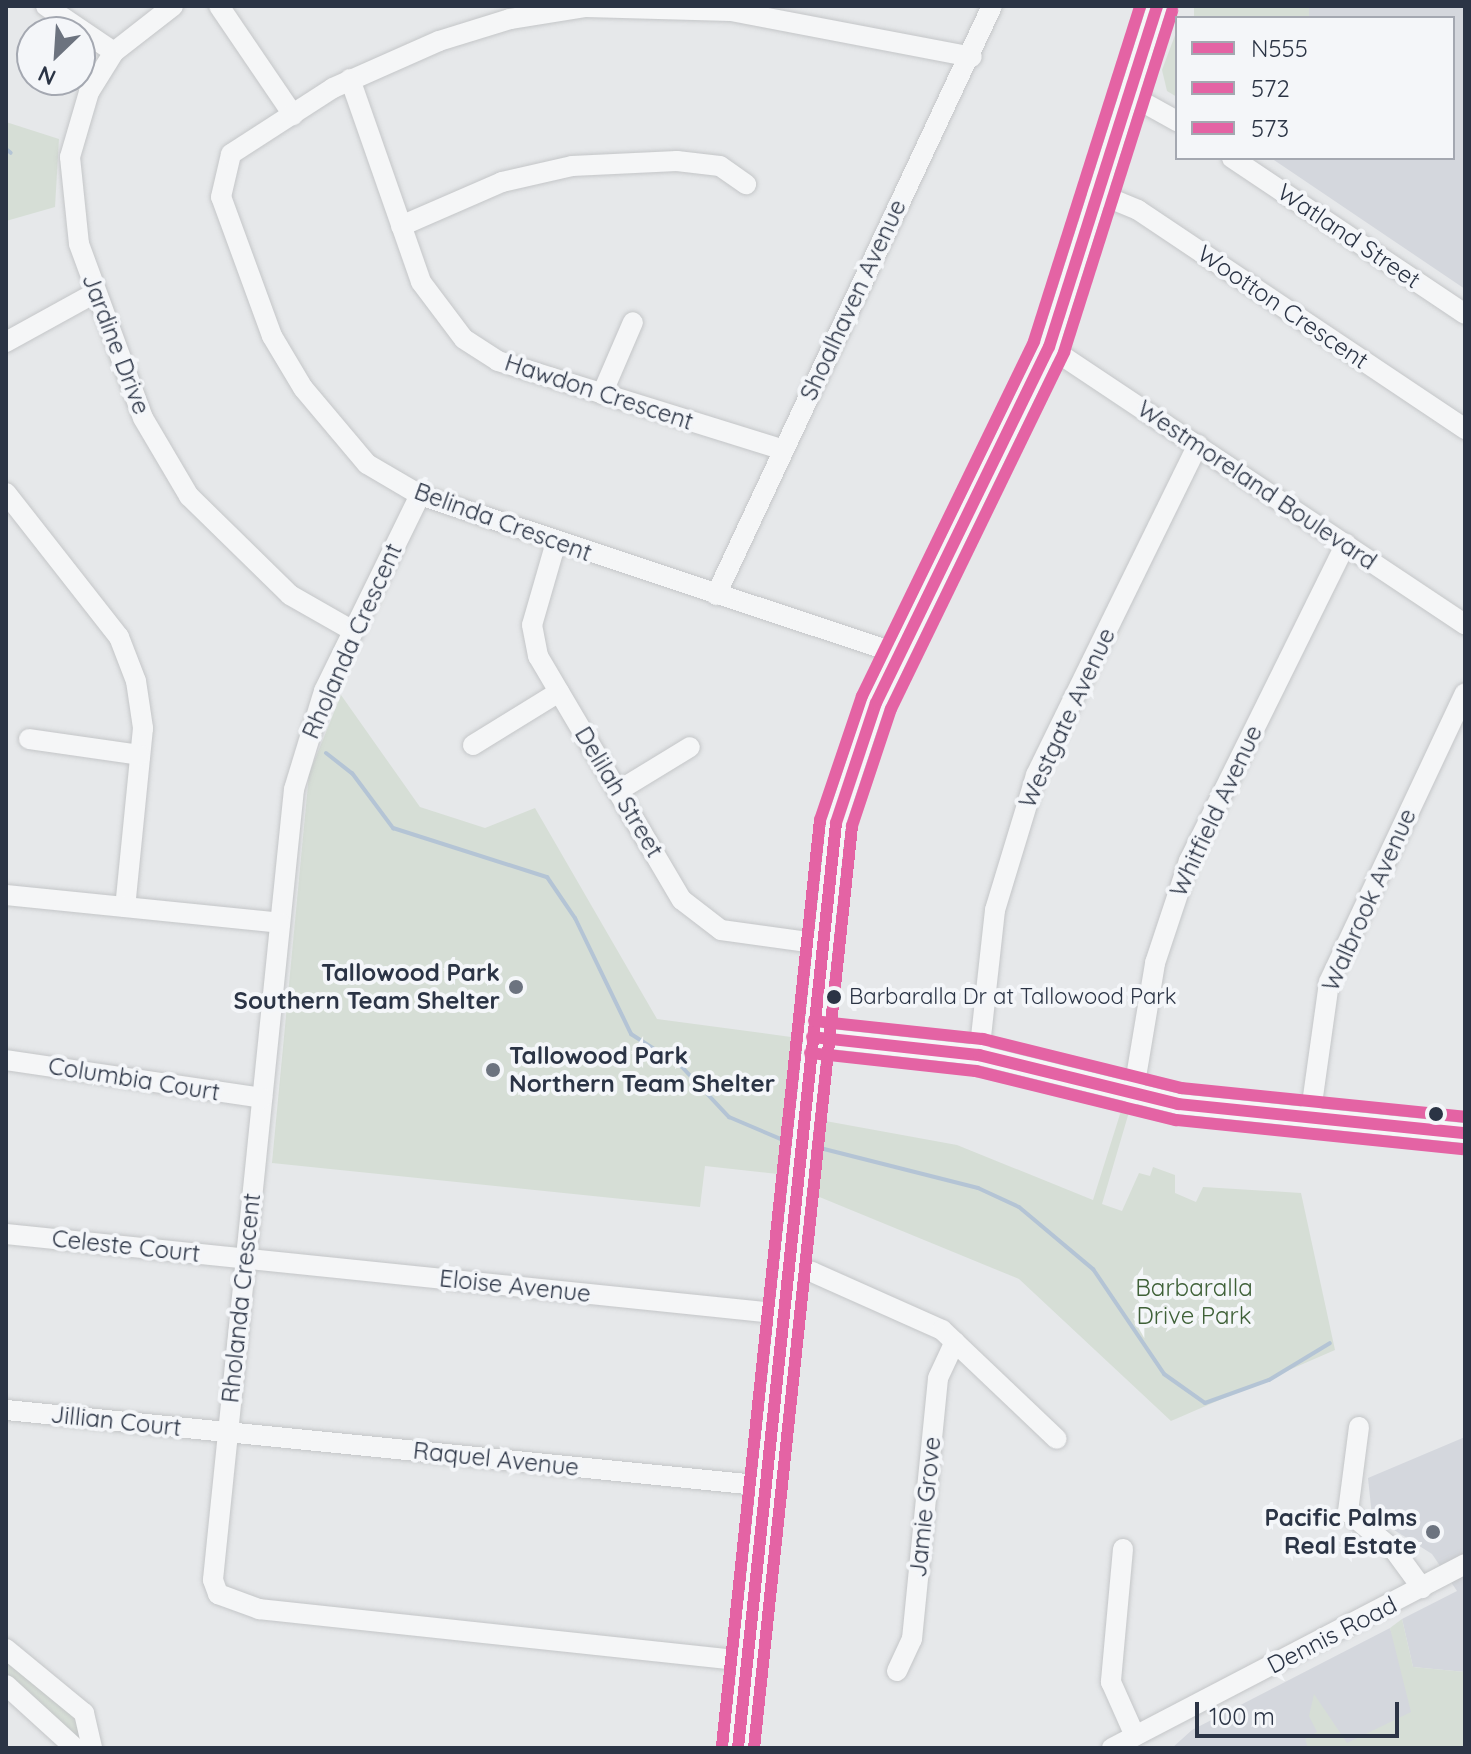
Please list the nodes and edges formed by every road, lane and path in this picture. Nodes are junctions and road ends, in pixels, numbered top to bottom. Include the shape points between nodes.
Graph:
1 (46, 6) edge
2 (173, 6) edge
3 (219, 6) edge
4 (992, 6) edge
5 (1157, 6) edge
6 (1167, 6) edge
7 (1150, 35) junction
8 (114, 52) junction
9 (972, 57) junction
10 (350, 79) junction
11 (1130, 95) junction
12 (293, 115) junction
13 (1175, 120) edge
14 (1235, 160) edge
15 (746, 184) dead end
16 (1097, 193) junction
17 (401, 226) junction
18 (95, 293) junction
19 (1465, 314) edge
20 (633, 322) dead end
21 (6, 342) edge
22 (1049, 347) junction
23 (602, 394) junction
24 (1465, 429) edge
25 (1198, 445) junction
26 (783, 450) junction
27 (6, 493) edge
28 (420, 495) junction
29 (556, 542) junction
30 (1346, 544) junction
31 (716, 595) junction
32 (1465, 624) edge
33 (353, 631) junction
34 (899, 654) junction
35 (559, 692) junction
36 (1465, 693) edge
37 (29, 739) dead end
38 (473, 745) dead end
39 (690, 747) dead end
40 (140, 755) junction
41 (618, 791) junction
42 (6, 895) edge
43 (125, 907) junction
44 (280, 923) junction
45 (822, 944) junction
46 (812, 1037) junction
47 (979, 1055) junction
48 (6, 1060) edge
49 (1133, 1095) junction
50 (262, 1098) junction
51 (1310, 1118) junction
52 (1465, 1133) edge
53 (6, 1234) edge
54 (245, 1259) junction
55 (789, 1269) junction
56 (784, 1314) junction
57 (955, 1342) junction
58 (6, 1410) edge
59 (1359, 1427) dead end
60 (226, 1432) junction
61 (1057, 1439) dead end
62 (766, 1486) junction
63 (1123, 1549) dead end
64 (1465, 1564) edge
65 (1422, 1588) junction
66 (6, 1649) edge
67 (746, 1661) junction
68 (897, 1671) dead end
69 (6, 1685) edge
70 (1135, 1736) junction
71 (75, 1748) edge
72 (92, 1748) edge
73 (738, 1748) edge
74 (1112, 1748) edge

1 - 8 street
2 - 8 street, Jardine Drive
3 - 12 street
4 - 9 street, Shoalhaven Avenue
5 - 7 street
6 - 7 street
7 - 11 street
8 - 18 street, Jardine Drive via 89,92 70,157 72,211
9 - 10 street, Belinda Crescent via 731,11 586,7 453,36
9 - 26 street, Shoalhaven Avenue
10 - 12 street, Belinda Crescent
10 - 17 street, Hawdon Crescent
11 - 13 street
11 - 16 street
12 - 28 street, Belinda Crescent via 231,154 221,197 272,336 303,388 367,464
14 - 19 street, Watland Street
15 - 17 street via 720,166 677,161 572,166 502,182
16 - 22 street
16 - 24 street, Wootton Crescent via 1138,210
17 - 23 street, Hawdon Crescent via 421,282 464,339 498,361
18 - 21 street
18 - 33 street, Jardine Drive via 143,418 189,496 280,587
20 - 23 street via 620,338
22 - 25 street, Westmoreland Boulevard
22 - 34 street
23 - 26 street, Hawdon Crescent
25 - 30 street, Westmoreland Boulevard
25 - 47 street, Westgate Avenue via 1036,775 995,910
26 - 31 street, Shoalhaven Avenue
27 - 40 street via 119,637 136,681
28 - 29 street, Belinda Crescent
28 - 33 street, Rholanda Crescent
29 - 31 street, Belinda Crescent
29 - 35 street, Delilah Street via 532,625 538,656
30 - 32 street, Westmoreland Boulevard
30 - 49 street, Whitfield Avenue via 1189,861 1155,963
31 - 34 street, Belinda Crescent
33 - 44 street, Rholanda Crescent via 301,758
34 - 45 street via 858,747 836,823
35 - 38 street
35 - 41 street, Delilah Street
36 - 51 street, Walbrook Avenue via 1329,982
37 - 40 street
39 - 41 street
40 - 43 street
41 - 45 street, Delilah Street via 695,913 721,930
42 - 43 street
43 - 44 street
44 - 50 street, Rholanda Crescent
45 - 46 street
46 - 47 street
46 - 55 street
47 - 49 street
48 - 50 street, Columbia Court
49 - 51 street
50 - 54 street, Rholanda Crescent
51 - 52 street
53 - 54 street, Celeste Court
54 - 56 street, Eloise Avenue
54 - 60 street, Rholanda Crescent
55 - 56 street
55 - 57 street via 812,1272
56 - 62 street
57 - 61 street
57 - 68 street, Jamie Grove via 938,1378 912,1639
58 - 60 street, Jillian Court
59 - 65 street via 1348,1512 1395,1551
60 - 62 street, Raquel Avenue
60 - 67 street, Rholanda Crescent via 213,1580 234,1604
62 - 67 street
63 - 70 street via 1111,1682
64 - 65 street, Dennis Road
65 - 70 street, Dennis Road
66 - 72 street via 84,1713
67 - 73 street
69 - 71 street
70 - 74 street, Dennis Road

